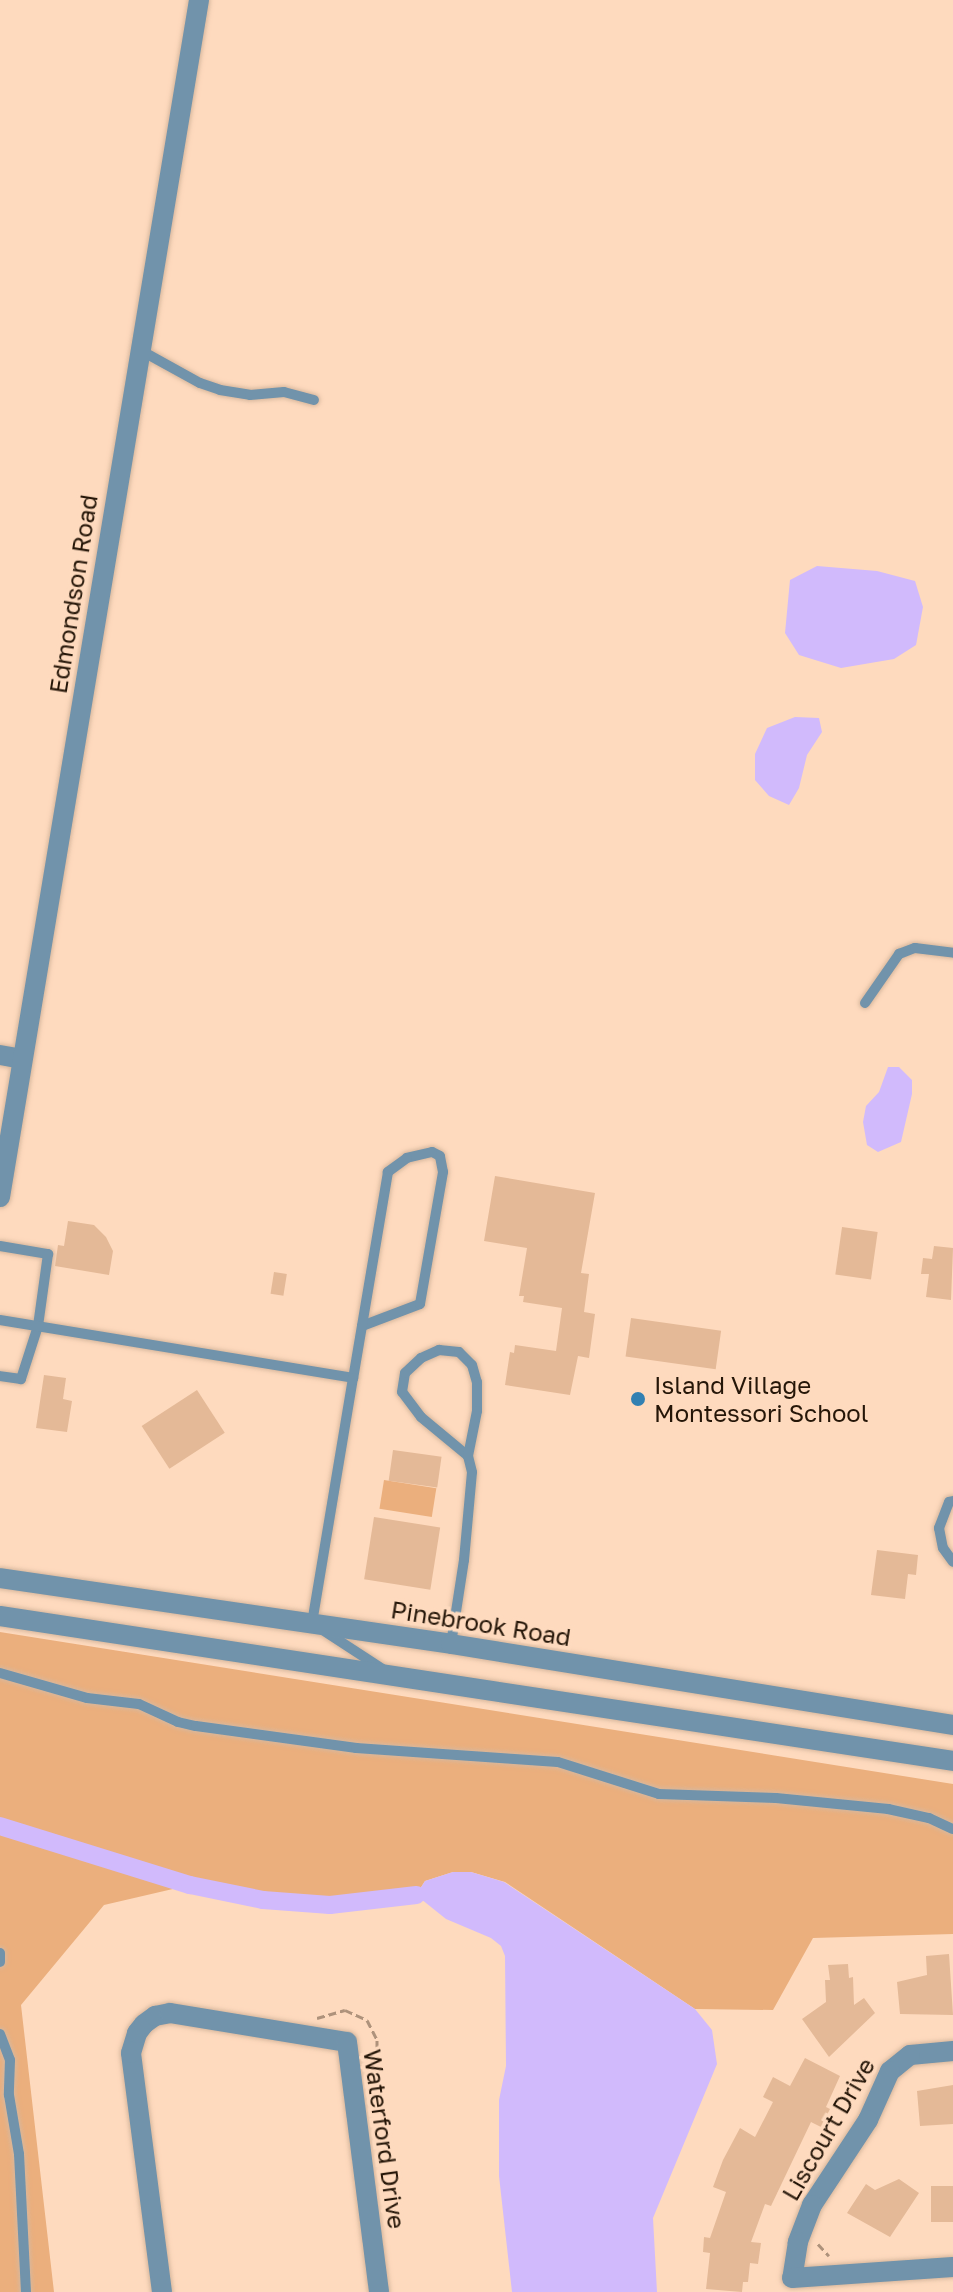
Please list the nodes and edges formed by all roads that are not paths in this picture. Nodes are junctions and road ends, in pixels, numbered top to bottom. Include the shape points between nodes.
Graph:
1 (199, 0) edge
2 (140, 350) junction
3 (314, 400) dead end
4 (953, 953) edge
5 (865, 1003) dead end
6 (0, 1055) edge
7 (22, 1059) junction
8 (0, 1197) edge
9 (0, 1246) edge
10 (0, 1320) edge
11 (38, 1326) junction
12 (362, 1326) junction
13 (0, 1376) edge
14 (353, 1378) junction
15 (468, 1456) junction
16 (953, 1501) edge
17 (953, 1562) edge
18 (0, 1578) edge
19 (0, 1616) edge
20 (312, 1623) junction
21 (451, 1644) junction
22 (0, 1673) edge
23 (393, 1675) junction
24 (953, 1725) edge
25 (953, 1761) edge
26 (953, 1829) edge
27 (0, 1953) edge
28 (0, 1962) edge
29 (0, 2034) edge
30 (953, 2051) edge
31 (953, 2267) edge
32 (791, 2285) edge
33 (26, 2292) edge
34 (162, 2292) edge
35 (379, 2292) edge

1 - 2 street, Edmondson Road
2 - 3 lane via 220,390 250,395 284,392
2 - 7 street, Edmondson Road
4 - 5 lane via 915,948 899,954
6 - 7 street
7 - 8 street, Edmondson Road
9 - 11 lane via 48,1254
10 - 11 lane
11 - 13 lane via 21,1379
11 - 14 lane
12 - 12 lane via 388,1172 407,1158 432,1152 440,1156 443,1172 420,1304
12 - 14 lane
14 - 20 lane
15 - 15 lane via 421,1417 402,1392 405,1373 439,1350 459,1352 472,1365 477,1382
15 - 21 lane via 472,1472
16 - 17 lane via 939,1528
18 - 20 street, Pinebrook Road
19 - 23 street
20 - 21 street, Pinebrook Road
20 - 23 lane
21 - 24 street, Pinebrook Road
22 - 26 lane via 87,1698 139,1704 196,1726 356,1748 558,1762 659,1794 888,1809
23 - 25 street
27 - 28 lane
29 - 33 lane via 10,2060
30 - 32 street, Liscourt Drive via 910,2055 890,2071 868,2120 812,2205 798,2242
31 - 32 street, Liscourt Drive
34 - 35 street, Waterford Drive via 131,2053 144,2024 170,2013 347,2042

